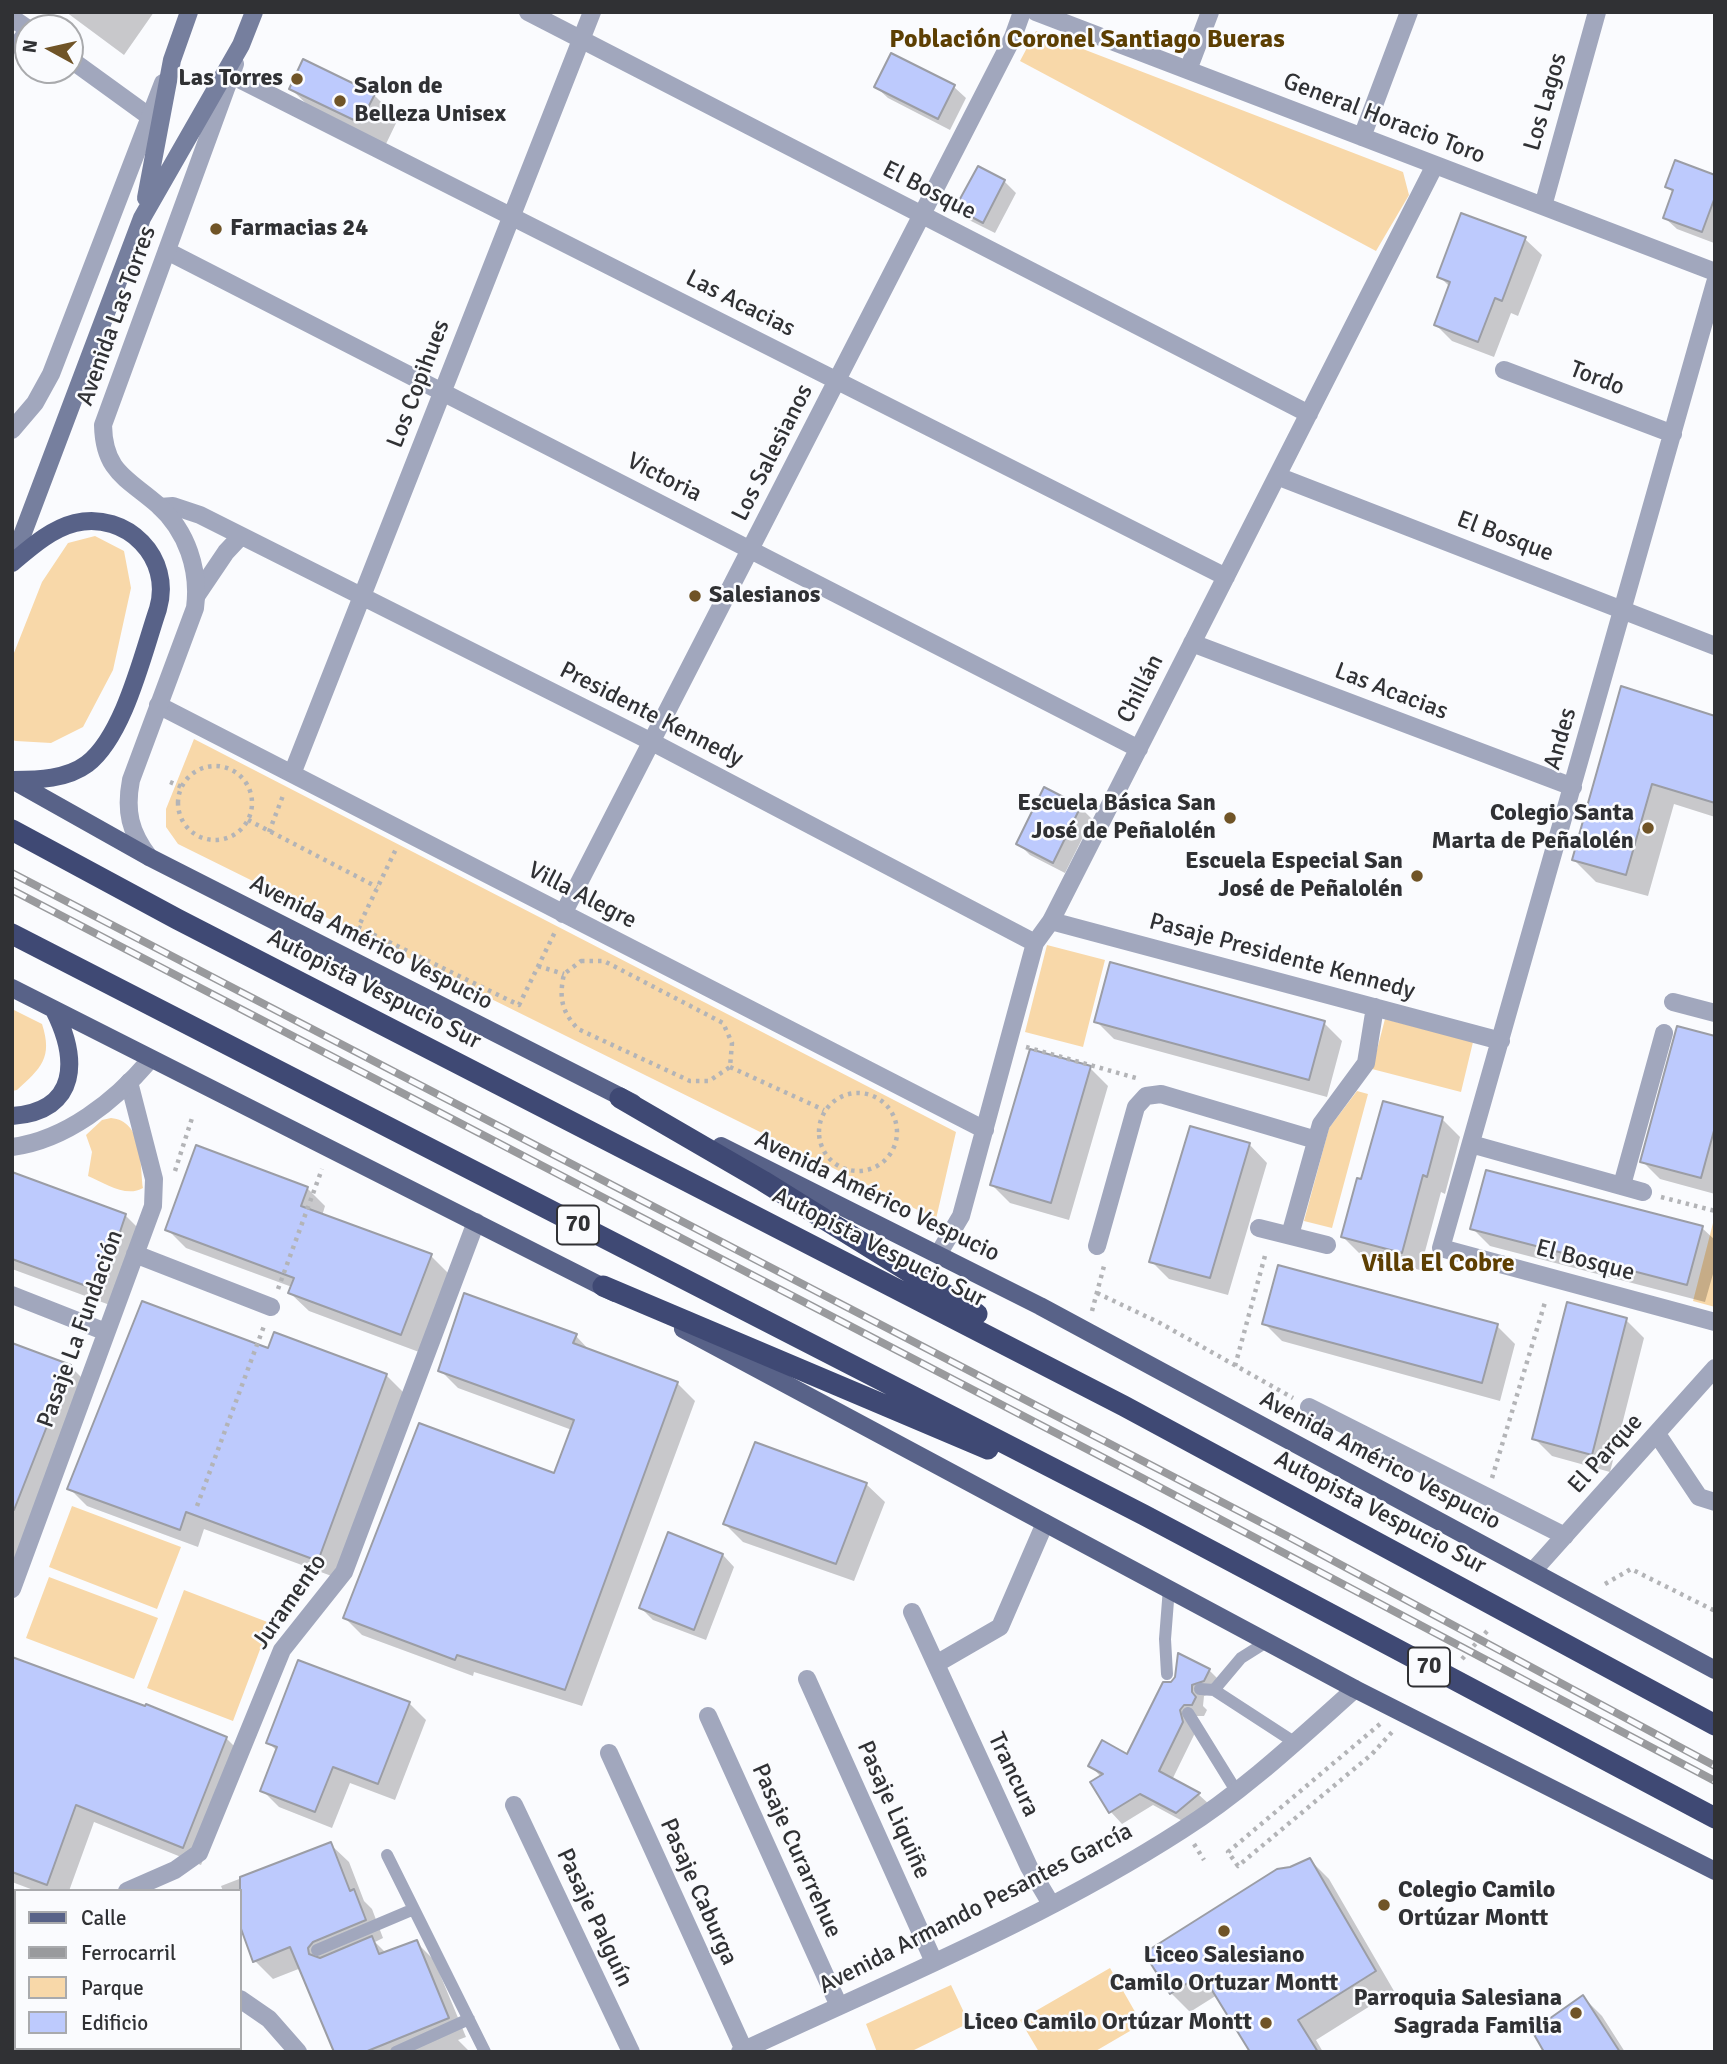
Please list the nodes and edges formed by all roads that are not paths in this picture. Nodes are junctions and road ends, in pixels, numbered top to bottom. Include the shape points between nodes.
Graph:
1 (189, 12) edge
2 (254, 12) edge
3 (528, 12) edge
4 (592, 12) edge
5 (1022, 12) edge
6 (1036, 12) edge
7 (1210, 12) edge
8 (1409, 12) edge
9 (1597, 12) edge
10 (581, 40) junction
11 (241, 44) junction
12 (172, 60) junction
13 (84, 69) edge
14 (1188, 71) junction
15 (231, 75) junction
16 (150, 117) junction
17 (1362, 137) junction
18 (1435, 165) junction
19 (1542, 206) junction
20 (922, 215) junction
21 (512, 216) junction
22 (142, 218) junction
23 (167, 251) junction
24 (1715, 272) edge
25 (1715, 284) edge
26 (1504, 370) dead end
27 (837, 380) junction
28 (443, 391) junction
29 (1309, 414) junction
30 (12, 430) edge
31 (1673, 434) junction
32 (1277, 476) junction
33 (160, 507) junction
34 (241, 536) junction
35 (750, 550) junction
36 (12, 562) edge
37 (1226, 577) junction
38 (197, 595) junction
39 (362, 596) junction
40 (1624, 609) junction
41 (1192, 643) junction
42 (1715, 646) edge
43 (158, 705) junction
44 (652, 742) junction
45 (1139, 749) junction
46 (292, 774) junction
47 (12, 780) edge
48 (1573, 787) junction
49 (12, 830) edge
50 (149, 857) junction
51 (563, 914) junction
52 (1051, 921) junction
53 (12, 934) edge
54 (1035, 943) junction
55 (12, 988) edge
56 (1673, 1002) dead end
57 (1375, 1007) junction
58 (54, 1010) junction
59 (1715, 1013) edge
60 (1664, 1033) dead end
61 (1501, 1041) junction
62 (150, 1059) junction
63 (129, 1082) junction
64 (621, 1098) junction
65 (12, 1116) edge
66 (985, 1130) junction
67 (1316, 1140) junction
68 (1471, 1144) junction
69 (12, 1146) edge
70 (1622, 1185) junction
71 (1643, 1192) road end
72 (475, 1222) junction
73 (1265, 1229) road end
74 (1290, 1236) junction
75 (1327, 1245) dead end
76 (1097, 1246) dead end
77 (1441, 1248) joint
78 (939, 1253) junction
79 (135, 1254) junction
80 (603, 1286) junction
81 (12, 1294) edge
82 (271, 1307) road end
83 (1715, 1322) edge
84 (106, 1332) junction
85 (1712, 1378) edge
86 (1124, 1406) junction
87 (1309, 1407) road end
88 (1657, 1434) junction
89 (1715, 1502) edge
90 (1144, 1516) junction
91 (1045, 1523) junction
92 (1565, 1536) junction
93 (1534, 1571) junction
94 (12, 1588) edge
95 (1169, 1588) junction
96 (912, 1612) dead end
97 (1268, 1641) junction
98 (936, 1664) junction
99 (1715, 1670) edge
100 (1167, 1674) dead end
101 (807, 1679) dead end
102 (1200, 1689) dead end
103 (1355, 1689) junction
104 (1214, 1690) junction
105 (1188, 1713) dead end
106 (708, 1716) dead end
107 (1715, 1725) edge
108 (1294, 1742) junction
109 (609, 1754) dead end
110 (1235, 1789) junction
111 (514, 1805) dead end
112 (1715, 1818) edge
113 (387, 1855) dead end
114 (1715, 1871) edge
115 (132, 1889) edge
116 (1051, 1904) junction
117 (414, 1909) junction
118 (317, 1951) dead end
119 (934, 1962) junction
120 (242, 2000) edge
121 (839, 2006) junction
122 (469, 2019) junction
123 (742, 2051) edge
124 (298, 2052) edge
125 (396, 2052) edge
126 (485, 2052) edge
127 (631, 2052) edge

1 - 12 main road, Avenida Las Torres
2 - 11 main road, Avenida Las Torres
3 - 10 street, El Bosque
4 - 10 street, Los Copihues
5 - 20 street, Los Salesianos
6 - 14 street, General Horacio Toro
7 - 14 street
8 - 17 street
9 - 19 street, Los Lagos
10 - 20 street, El Bosque
10 - 21 street, Los Copihues
11 - 15 street, Avenida Las Torres
11 - 22 main road, Avenida Las Torres
12 - 16 street, Avenida Las Torres
12 - 22 main road, Avenida Las Torres
13 - 16 street
14 - 17 street, General Horacio Toro
15 - 21 street, Las Acacias
15 - 23 street, Avenida Las Torres
16 - 30 street, Avenida Las Torres via 51,374
17 - 18 street, General Horacio Toro
18 - 19 street, General Horacio Toro
18 - 29 street, Chillán
19 - 24 street, General Horacio Toro
20 - 27 street, Los Salesianos
20 - 29 street, El Bosque
21 - 27 street, Las Acacias
21 - 28 street, Los Copihues
22 - 36 main road, Avenida Las Torres
23 - 28 street, Victoria
23 - 33 street, Avenida Las Torres via 103,425 107,454 117,473
25 - 31 street, Andes
26 - 31 street, Tordo
27 - 35 street, Los Salesianos
27 - 37 street, Las Acacias
28 - 35 street, Victoria
28 - 39 street, Los Copihues
29 - 32 street, Chillán
31 - 40 street, Andes
32 - 37 street, Chillán
32 - 40 street, El Bosque
33 - 34 street, Presidente Kennedy via 191,511
33 - 38 street, Avenida Las Torres via 189,551
34 - 38 street
34 - 39 street, Presidente Kennedy
35 - 44 street, Los Salesianos
35 - 45 street, Victoria
36 - 47 main road via 66,526 107,522 139,539 153,556 162,582 158,609 105,744 75,771 51,778
37 - 41 street, Chillán
38 - 43 street, Avenida Las Torres
39 - 44 street, Presidente Kennedy
39 - 46 street, Los Copihues
40 - 42 street, El Bosque
40 - 48 street, Andes
41 - 45 street, Chillán
41 - 48 street, Las Acacias
43 - 46 street, Villa Alegre
43 - 50 street, Avenida Las Torres via 128,795 130,828
44 - 51 street, Los Salesianos
44 - 54 street, Presidente Kennedy
45 - 52 street, Chillán
46 - 51 street, Villa Alegre
47 - 50 main road, Avenida Américo Vespucio
48 - 61 street, Andes
49 - 86 highway, Autopista Vespucio Sur via 143,902
50 - 64 main road, Avenida Américo Vespucio
51 - 66 street, Villa Alegre
52 - 54 street, Chillán
52 - 57 street, Pasaje Presidente Kennedy
53 - 90 highway, 70
54 - 66 street, Chillán
55 - 58 main road
56 - 59 street
57 - 61 street, Pasaje Presidente Kennedy
57 - 67 street via 1366,1063 1321,1124
58 - 62 main road
58 - 65 main road via 70,1048 66,1081 54,1100 40,1110
60 - 70 street
61 - 68 street, Andes
62 - 63 street
62 - 72 main road
63 - 69 street via 60,1134 39,1143
63 - 79 street, Pasaje La Fundación via 155,1192
64 - 78 main road, Avenida Américo Vespucio
64 - 86 highway
66 - 78 street, Chillán via 961,1216
67 - 74 street
67 - 76 street via 1161,1094 1146,1096 1136,1107
68 - 70 street
68 - 77 street, Andes
70 - 71 street
72 - 80 main road
72 - 115 street, Juramento via 344,1572 282,1650 199,1853 176,1870
73 - 74 street
74 - 75 street
77 - 83 street, El Bosque
78 - 93 main road, Avenida Américo Vespucio
79 - 82 street
79 - 84 street, Pasaje La Fundación
80 - 90 highway
80 - 91 main road
81 - 84 street
84 - 94 street, Pasaje La Fundación
85 - 88 street, El Parque
86 - 107 highway, Autopista Vespucio Sur
87 - 92 street
88 - 89 street via 1699,1497
88 - 92 street, El Parque
90 - 112 highway, 70
91 - 95 main road
91 - 98 street via 1000,1627
92 - 93 street, El Parque
93 - 99 main road, Avenida Américo Vespucio
95 - 97 main road
95 - 100 lane
96 - 98 street, Trancura
97 - 103 main road
97 - 104 lane via 1241,1658
98 - 116 street, Trancura via 1029,1867
101 - 119 street, Pasaje Liquiñe
102 - 104 lane
103 - 108 street, Avenida Armando Pesantes García
103 - 114 main road
104 - 108 lane
105 - 110 lane
106 - 121 street, Pasaje Curarrehue
108 - 110 street, Avenida Armando Pesantes García
109 - 123 street, Pasaje Caburga
110 - 116 street, Avenida Armando Pesantes García via 1184,1829
111 - 127 street, Pasaje Palguín
113 - 117 lane
116 - 119 street, Avenida Armando Pesantes García
117 - 118 lane
117 - 122 lane
119 - 121 street, Avenida Armando Pesantes García
120 - 124 street via 269,2019
121 - 123 street, Avenida Armando Pesantes García
122 - 125 lane
122 - 126 lane

